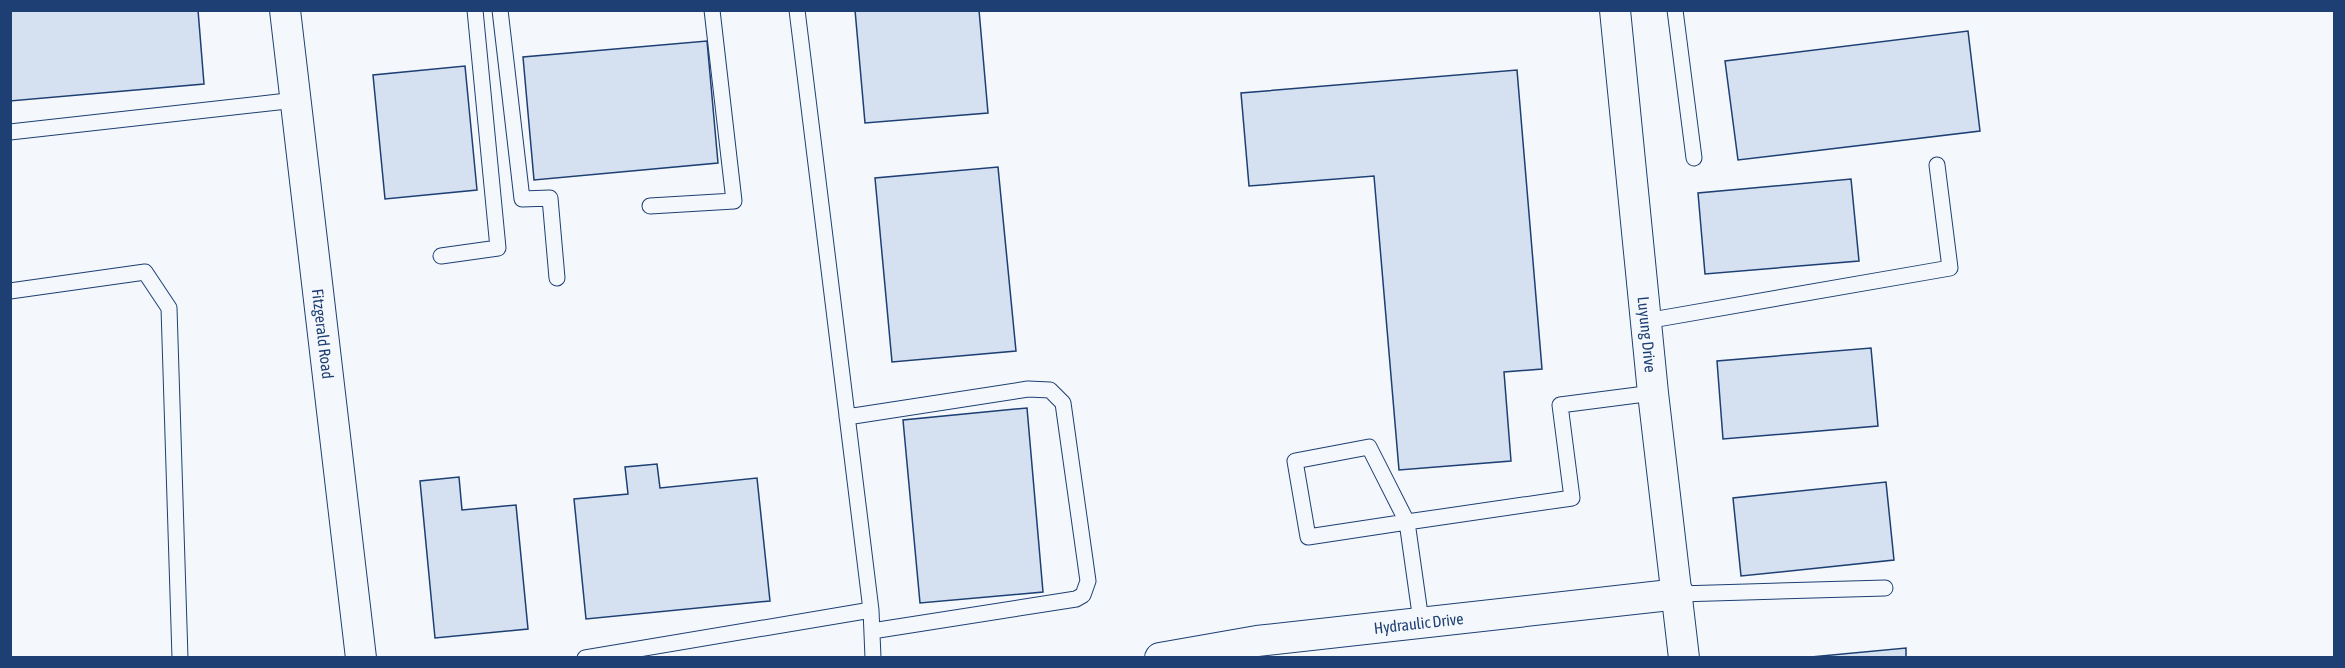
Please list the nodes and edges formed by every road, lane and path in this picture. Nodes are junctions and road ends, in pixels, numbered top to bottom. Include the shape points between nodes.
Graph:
1 (285, 10) edge
2 (475, 10) edge
3 (500, 10) edge
4 (712, 10) edge
5 (797, 10) edge
6 (1615, 10) edge
7 (1675, 10) edge
8 (296, 100) junction
9 (10, 132) edge
10 (1694, 158) dead end
11 (1937, 165) dead end
12 (650, 206) dead end
13 (441, 256) dead end
14 (557, 278) dead end
15 (10, 291) edge
16 (1646, 321) junction
17 (1653, 393) junction
18 (847, 417) junction
19 (1407, 522) junction
20 (1885, 588) dead end
21 (1679, 594) junction
22 (871, 610) junction
23 (1421, 621) junction
24 (872, 631) junction
25 (180, 657) edge
26 (361, 657) edge
27 (585, 657) edge
28 (873, 657) edge
29 (1160, 657) edge
30 (1684, 657) edge

1 - 8 street, Fitzgerald Road
2 - 13 lane via 498,248
3 - 14 lane via 522,199 550,198
4 - 12 lane via 734,201
5 - 18 lane
6 - 16 street, Luyung Drive
7 - 10 lane
8 - 9 lane
8 - 26 street, Fitzgerald Road
11 - 16 lane via 1950,268
15 - 25 lane via 145,272 169,308
16 - 17 street, Luyung Drive
17 - 19 lane via 1560,405 1572,498
17 - 21 street, Luyung Drive
18 - 22 lane
18 - 24 lane via 1028,389 1050,390 1063,403 1088,580 1083,595 1076,599
19 - 19 lane via 1308,537 1295,461 1369,447
19 - 23 lane
20 - 21 lane
21 - 23 street, Hydraulic Drive
21 - 30 street, Luyung Drive
22 - 24 lane
22 - 27 lane
23 - 29 street, Hydraulic Drive
24 - 28 lane

